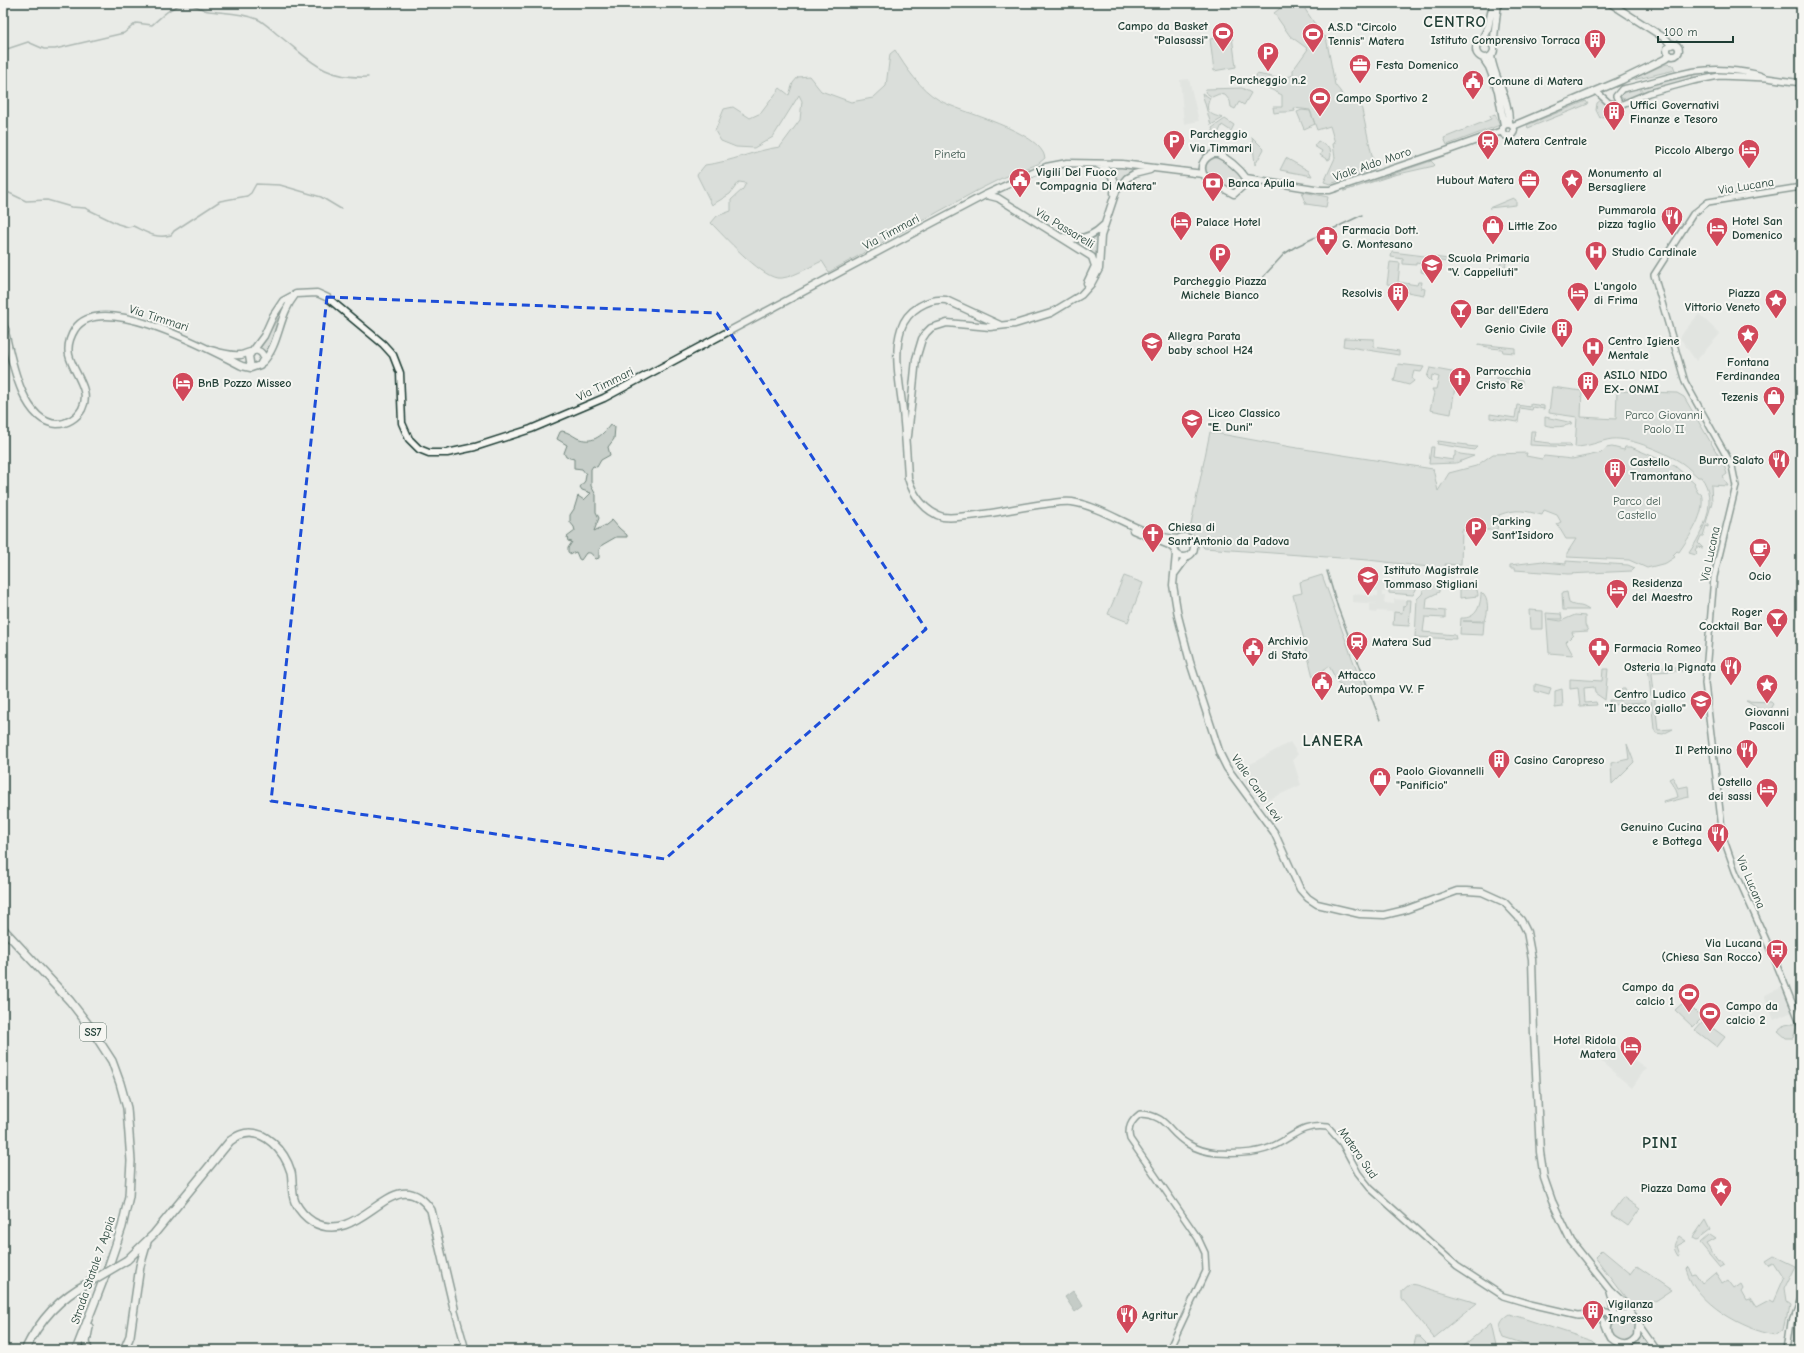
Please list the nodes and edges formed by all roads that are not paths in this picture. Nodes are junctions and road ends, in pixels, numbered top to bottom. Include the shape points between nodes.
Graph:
1 (1493, 3) edge
2 (1498, 3) edge
3 (1610, 3) edge
4 (1481, 41) junction
5 (1671, 45) junction
6 (1493, 46) junction
7 (1670, 55) junction
8 (1491, 56) junction
9 (1483, 58) junction
10 (1628, 77) junction
11 (1767, 78) junction
12 (1801, 83) edge
13 (1611, 85) junction
14 (1636, 86) junction
15 (1622, 89) junction
16 (1596, 91) junction
17 (1620, 105) junction
18 (1507, 126) junction
19 (1096, 164) junction
20 (1155, 169) junction
21 (1203, 174) junction
22 (1246, 178) junction
23 (1007, 185) junction
24 (1801, 187) edge
25 (985, 195) junction
26 (1112, 200) junction
27 (1003, 202) junction
28 (1105, 223) junction
29 (1055, 233) junction
30 (296, 294) junction
31 (1075, 299) junction
32 (1000, 326) junction
33 (4, 327) edge
34 (212, 350) junction
35 (251, 352) junction
36 (263, 362) junction
37 (251, 368) junction
38 (906, 447) junction
39 (1125, 524) junction
40 (1178, 539) junction
41 (1175, 551) junction
42 (1186, 558) junction
43 (1174, 574) junction
44 (3, 929) edge
45 (1801, 1024) edge
46 (147, 1242) junction
47 (1610, 1290) junction
48 (1801, 1297) edge
49 (454, 1308) joint
50 (91, 1313) junction
51 (1594, 1315) junction
52 (1614, 1316) junction
53 (1632, 1316) junction
54 (1638, 1324) junction
55 (1608, 1330) junction
56 (1624, 1347) edge
57 (24, 1350) edge
58 (76, 1350) edge
59 (88, 1350) edge
60 (124, 1350) edge
61 (466, 1350) edge
62 (1169, 1350) edge
63 (1657, 1350) edge
64 (1788, 1350) edge

1 - 4 main road via 1488,28
2 - 6 main road
3 - 5 main road via 1666,38
4 - 6 main road via 1489,42
4 - 9 main road via 1476,51
5 - 7 main road via 1668,49
5 - 7 main road via 1677,45 1679,51 1676,55
6 - 8 main road
7 - 10 main road, Viale Aldo Moro
8 - 9 main road
8 - 18 main road via 1492,66 1507,100
9 - 18 main road via 1498,91
10 - 13 main road, Viale Aldo Moro
10 - 14 street via 1631,84
11 - 12 street
11 - 14 street via 1758,74 1713,68
11 - 17 street via 1719,76 1649,93
13 - 15 street
13 - 16 main road, Viale Aldo Moro
14 - 15 street
15 - 17 street via 1616,96
16 - 17 street via 1609,103
16 - 18 main road, Viale Aldo Moro
18 - 22 main road, Viale Aldo Moro via 1446,151 1330,190
19 - 20 main road via 1122,164
19 - 23 main road, Via Timmari via 1056,164
19 - 26 main road via 1106,169 1113,178 1115,186
20 - 21 main road
20 - 26 main road via 1127,178 1121,183
21 - 22 main road via 1210,181 1234,194
21 - 22 main road via 1204,160 1216,153 1242,172
23 - 25 main road, Via Timmari
23 - 27 main road via 1001,195
24 - 45 street, Via Lucana via 1708,202 1693,214 1654,274 1685,382 1734,474 1735,490 1714,577 1705,683 1718,784 1721,832 1735,871
25 - 27 main road, Via Passarelli via 994,196
25 - 30 main road, Via Timmari via 604,398 531,429 475,447 439,454 419,449 405,432 401,420 400,373 393,355 328,298 317,293
26 - 28 main road
27 - 29 main road, Via Passarelli
28 - 29 main road via 1096,232 1079,239 1070,239
28 - 31 main road via 1100,245 1099,269 1091,284
29 - 31 main road, Via Passarelli via 1087,252 1094,260 1095,266 1089,280
30 - 35 main road via 283,301 264,336
30 - 36 main road via 287,305 273,349
31 - 32 main road via 1051,313
32 - 38 main road via 947,323 931,328 922,339 916,359
32 - 38 main road via 946,300 938,299 922,305 907,318 901,327 898,357
33 - 34 main road, Via Timmari via 20,390 34,412 51,423 61,424 70,421 77,415 85,398 84,389 69,355 69,338 80,322 96,315 125,318 169,331
34 - 35 main road via 231,355
34 - 37 main road
35 - 36 main road via 262,353
35 - 37 main road
36 - 37 main road
38 - 39 main road via 911,488 924,506 943,516 973,516 1062,502 1083,504
39 - 40 main road via 1166,538
39 - 41 main road via 1139,533 1165,543
40 - 41 main road via 1174,543
40 - 42 main road via 1185,537 1194,543 1193,553
41 - 42 main road via 1180,557
41 - 43 main road, Viale Carlo Levi
42 - 43 main road
43 - 47 main road, Viale Carlo Levi via 1174,598 1181,630 1220,754 1227,768 1274,832 1300,889 1308,898 1317,904 1360,914 1384,915 1446,894 1467,890 1482,892 1504,902 1521,920 1527,932 1532,959 1540,1152 1544,1178 1571,1241
44 - 50 highway, Strada Statale 7 Appia / SS7 via 70,1001 90,1027 112,1061 127,1108 131,1161 129,1196 122,1227
46 - 49 highway via 230,1141 241,1135 253,1134 262,1136 280,1149 291,1174 294,1200 302,1213 313,1222 331,1227 353,1223 390,1197 401,1194 420,1198 430,1210
46 - 57 highway, bridge via 127,1260 58,1303 33,1334
46 - 60 highway via 140,1266 130,1336
47 - 52 main road
47 - 53 main road, Viale Carlo Levi via 1621,1299
48 - 64 street via 1792,1321
49 - 61 street
50 - 58 highway, Strada Statale 7 Appia / SS7
50 - 59 highway via 86,1342
51 - 52 street
51 - 55 street via 1603,1320
51 - 62 street, Matera Sud via 1578,1315 1512,1300 1493,1291 1457,1266 1370,1188 1358,1173 1342,1143 1328,1127 1309,1127 1267,1149 1247,1154 1216,1153 1186,1144 1157,1117 1140,1114 1129,1127 1130,1139 1198,1238 1205,1253 1207,1267
52 - 53 main road via 1626,1313
52 - 55 main road via 1608,1324
53 - 54 main road
54 - 56 main road via 1639,1332 1635,1339
54 - 63 main road
55 - 56 main road via 1611,1338

